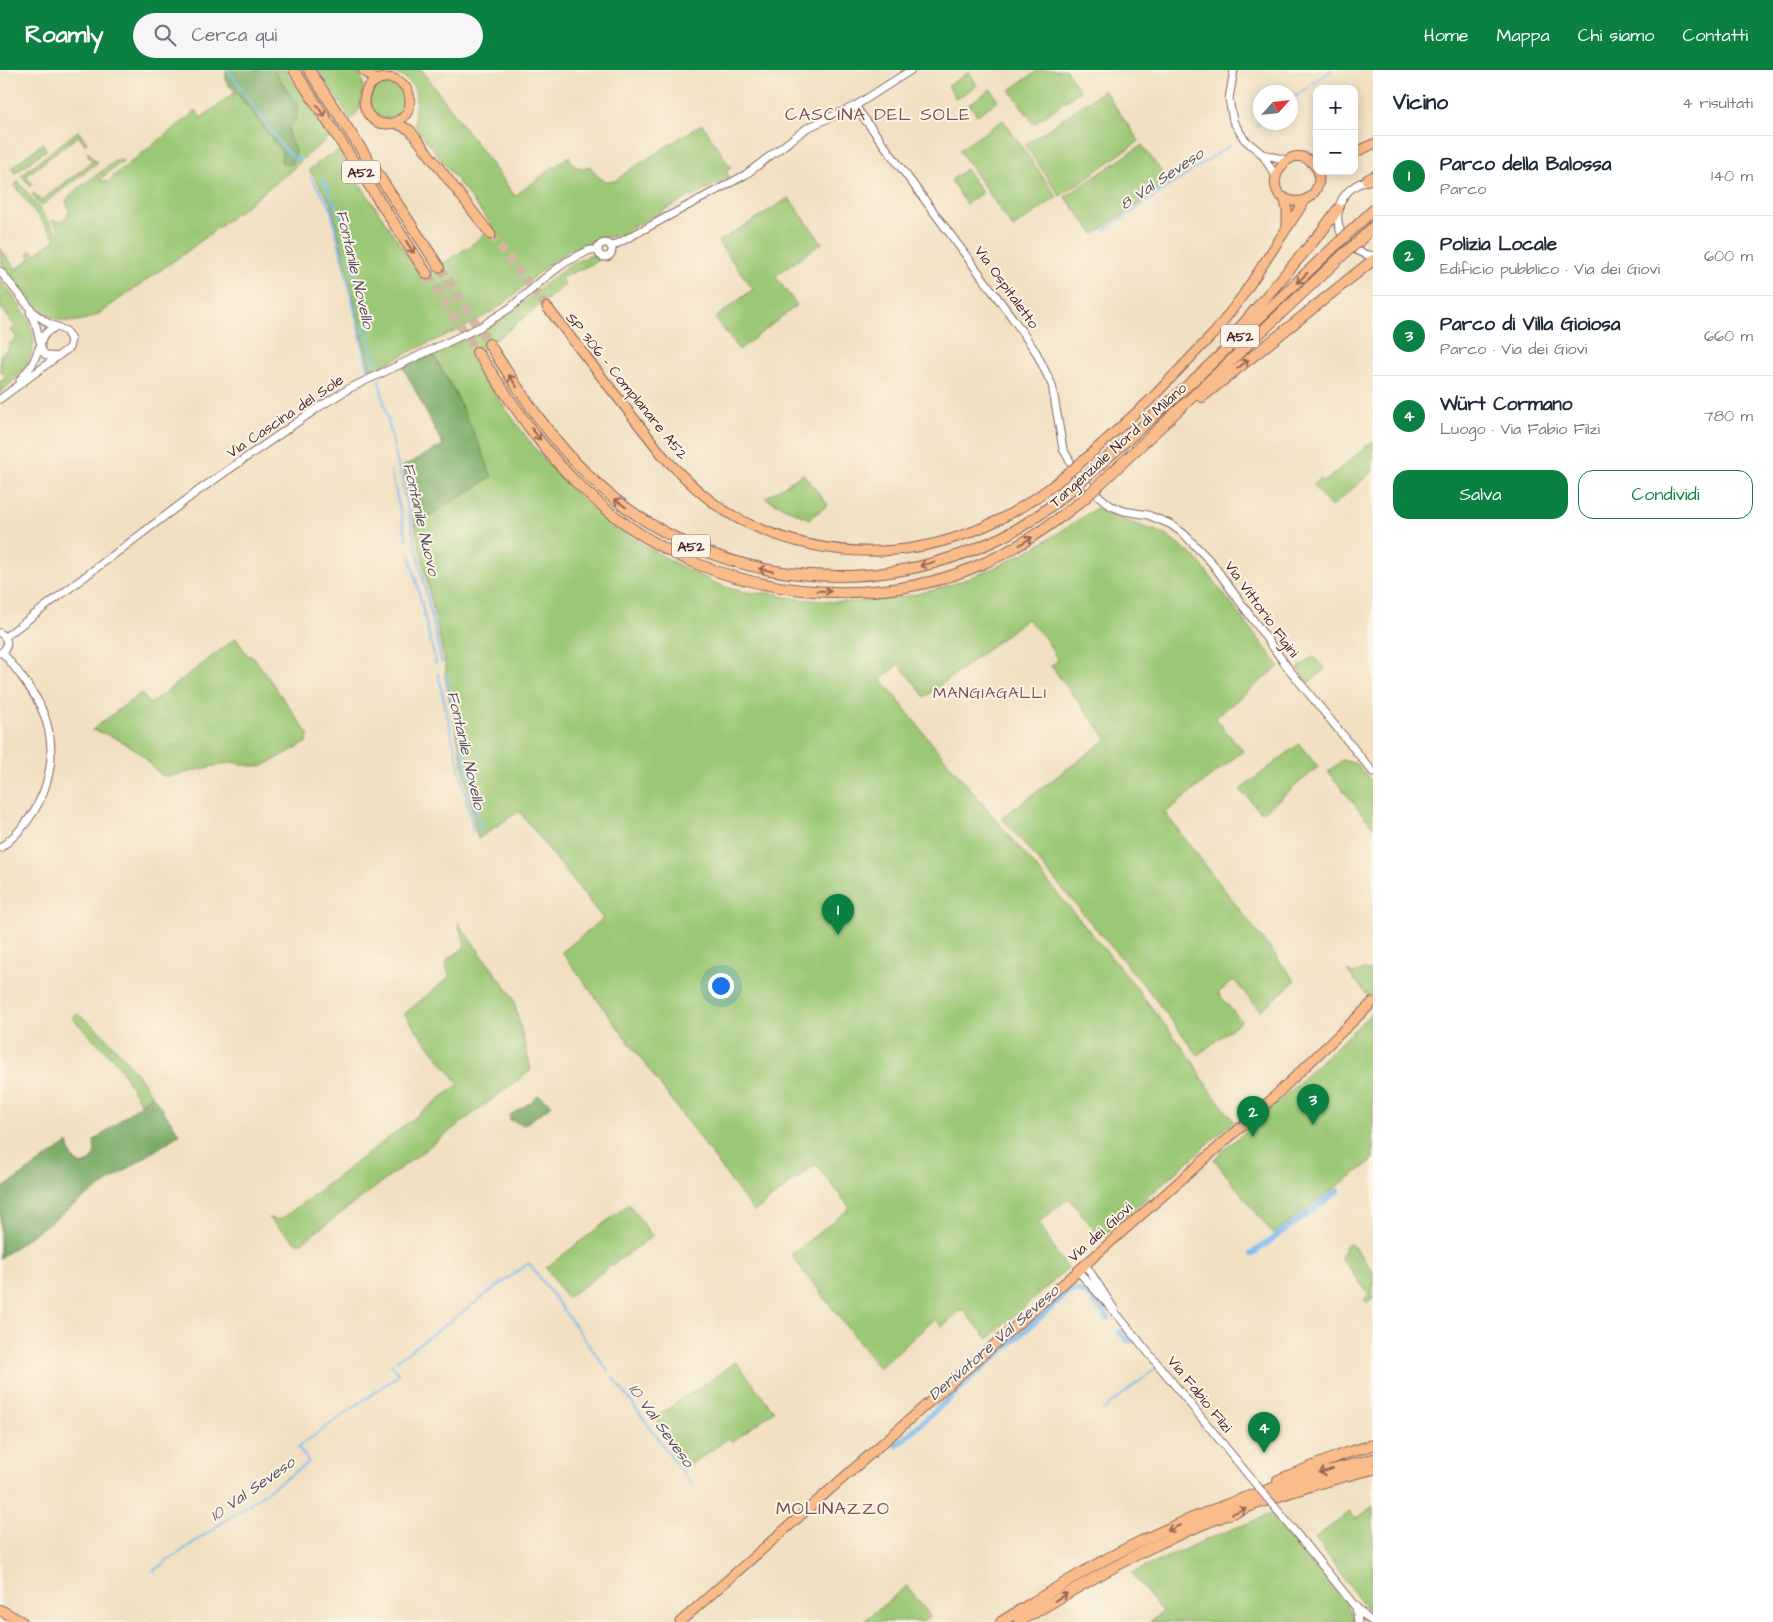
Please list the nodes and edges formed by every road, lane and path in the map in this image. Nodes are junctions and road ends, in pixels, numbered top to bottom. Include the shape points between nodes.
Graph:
1 (294, 70) edge
2 (309, 70) edge
3 (911, 70) edge
4 (1234, 70) edge
5 (364, 71) edge
6 (378, 80) junction
7 (368, 88) junction
8 (855, 106) junction
9 (406, 115) junction
10 (395, 123) junction
11 (410, 130) junction
12 (1373, 144) edge
13 (1358, 151) edge
14 (1262, 154) junction
15 (1286, 160) junction
16 (1313, 167) edge
17 (1276, 175) junction
18 (1316, 175) edge
19 (1371, 179) edge
20 (1284, 197) junction
21 (1306, 199) junction
22 (1338, 209) junction
23 (1373, 210) edge
24 (1373, 227) edge
25 (1287, 228) junction
26 (491, 235) tunnel mouth
27 (1373, 256) edge
28 (1373, 260) edge
29 (438, 267) tunnel mouth
30 (0, 271) edge
31 (428, 274) tunnel mouth
32 (28, 307) junction
33 (547, 307) tunnel mouth
34 (59, 327) junction
35 (40, 344) junction
36 (489, 344) tunnel mouth
37 (477, 352) tunnel mouth
38 (58, 356) junction
39 (1196, 378) junction
40 (13, 389) junction
41 (0, 399) edge
42 (1151, 438) junction
43 (1102, 499) joint
44 (3, 635) edge
45 (1, 653) edge
46 (1373, 772) edge
47 (0, 848) edge
48 (1373, 1002) edge
49 (1082, 1268) junction
50 (1373, 1445) edge
51 (1373, 1459) edge
52 (1373, 1469) edge
53 (1373, 1477) edge
54 (1334, 1479) junction
55 (1253, 1494) junction
56 (706, 1598) junction
57 (1354, 1605) junction
58 (0, 1610) edge
59 (22, 1622) edge
60 (680, 1622) edge
61 (687, 1622) edge
62 (1001, 1622) edge
63 (1019, 1622) edge
64 (1358, 1622) edge
65 (1373, 1622) edge

1 -> 31 highway, A52
2 - 29 highway, A52
3 - 8 street, Via Cascina del Sole
4 - 14 street via 1229,99 1233,121 1244,139
5 - 6 main road
5 - 7 main road
6 - 7 main road
6 - 9 main road via 395,79 405,87 410,102
7 - 10 main road via 364,102 369,116 380,124
8 - 43 street, Via Ospitaletto via 1036,352 1052,385 1066,455 1075,470
8 - 44 street, Via Cascina del Sole via 807,128 745,175 611,247 604,243 598,250 590,250 566,262 510,308 480,327 350,388 319,406
9 - 10 main road
9 - 11 main road
10 - 11 main road
11 - 26 main road
12 - 13 main road
14 - 15 street
14 - 17 street
15 - 16 main road via 1299,157
15 - 17 main road
17 - 20 main road via 1277,187
18 - 21 main road via 1315,192
19 - 22 street via 1348,191
20 - 21 main road via 1295,201
20 - 25 main road
21 - 25 main road, SP 306 - Complanare A52
22 - 27 street via 1339,229 1345,241 1354,250
22 - 39 highway
23 -> 39 highway, Tangenziale Nord di Milano / A52, bridge
24 - 42 highway, Tangenziale Nord di Milano / A52, bridge
25 - 33 main road, SP 306 - Complanare A52, bridge via 1244,295 1204,345 1085,459 1037,498 1001,520 935,544 907,549 871,551 823,546 778,535 727,512 684,478 664,457
42 -> 28 highway
30 - 32 street
32 - 34 street via 38,317
32 - 35 street
34 - 35 street via 48,332
34 - 38 street via 68,333 70,344
35 - 38 street via 48,356
35 - 40 street via 32,365
39 -> 36 highway, Tangenziale Nord di Milano / A52, bridge via 1076,486 1031,521 1003,537 919,567 853,576 817,576 742,565 705,552 672,538 613,497 588,476 541,421
37 -> 42 highway, Tangenziale Nord di Milano / A52, bridge via 552,455 604,507 665,548 700,565 779,587 815,591 870,590 921,584 983,564 1039,533 1085,498
38 - 40 street
40 - 41 street
43 - 46 street, Via Vittorio Figini via 1118,509 1148,515 1170,524 1184,534 1212,563 1288,668
44 - 45 street via 6,647
45 - 47 street via 39,704 47,726 50,751 48,776 36,808 23,828
48 - 49 main road, Via dei Giovi via 1258,1112
49 - 56 main road, Via dei Giovi
49 - 57 street, Via Fabio Filzi, bridge
50 - 55 highway via 1282,1478
51 -> 55 highway
52 - 54 highway
53 - 54 highway
63 -> 54 highway via 1148,1549 1219,1518
55 -> 62 highway via 1130,1547
56 - 60 main road, Via dei Giovi
56 - 61 main road, Via dei Giovi
57 - 64 street, Via Fabio Filzi
57 - 65 street, Via Fabio Filzi
58 - 59 highway

